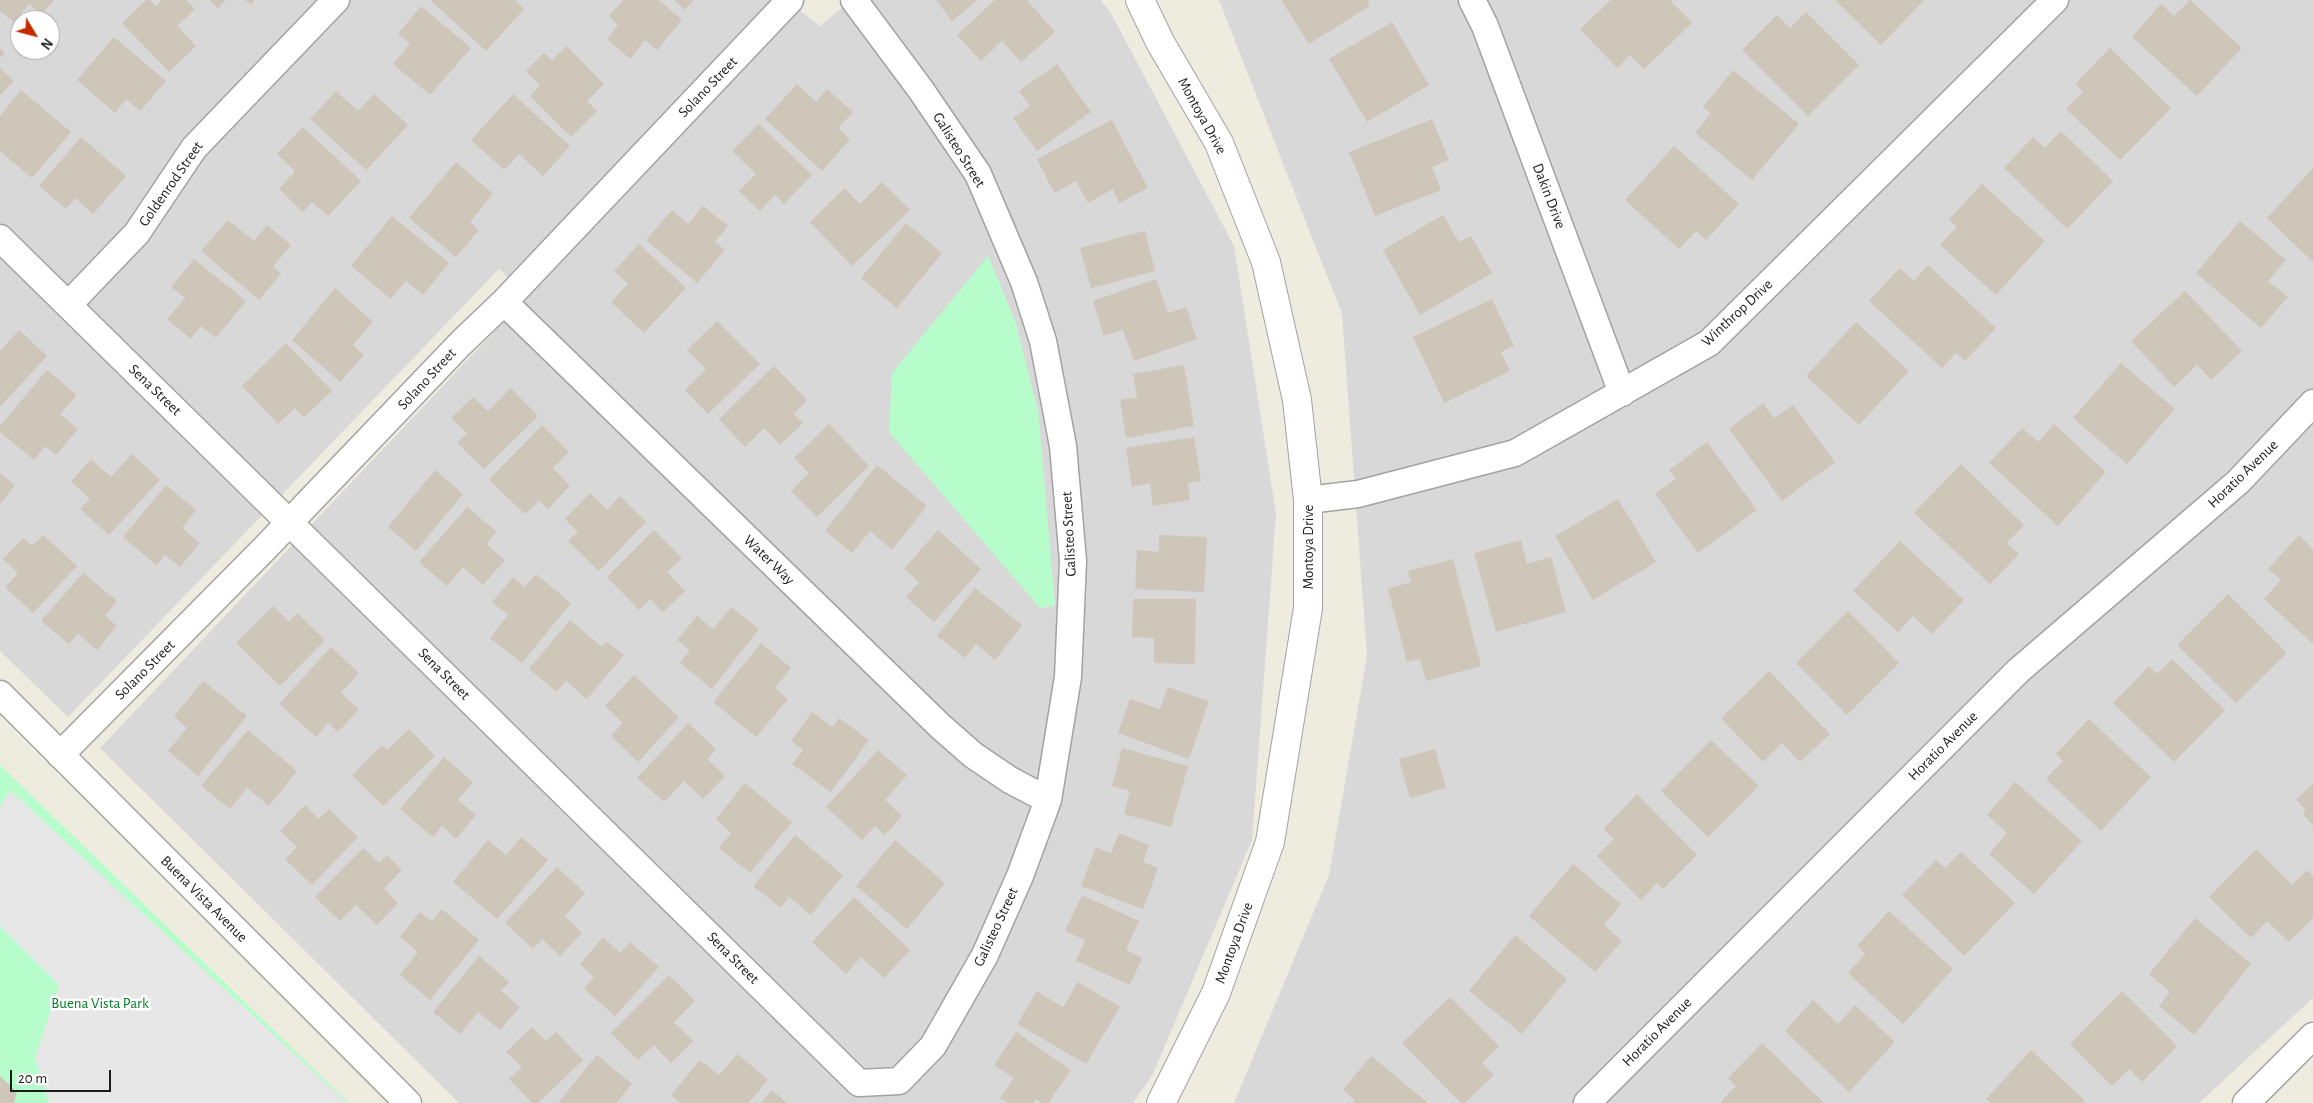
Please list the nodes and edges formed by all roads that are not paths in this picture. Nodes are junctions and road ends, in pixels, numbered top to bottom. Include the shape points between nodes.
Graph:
1 (336, 0) edge
2 (790, 0) edge
3 (854, 0) edge
4 (1140, 0) edge
5 (1472, 0) edge
6 (2055, 0) edge
7 (0, 238) edge
8 (504, 302) junction
9 (69, 304) junction
10 (1622, 393) junction
11 (2313, 403) edge
12 (1308, 500) junction
13 (291, 522) junction
14 (0, 694) edge
15 (60, 755) junction
16 (1048, 800) junction
17 (2313, 1036) edge
18 (899, 1080) joint
19 (408, 1103) edge
20 (1160, 1103) edge
21 (1587, 1103) edge
22 (2246, 1103) edge

1 - 9 street, Goldenrod Street via 194,148 137,233
2 - 8 street, Solano Street
3 - 16 street, Galisteo Street via 978,174 1024,282 1044,341 1063,446 1074,561 1068,677
4 - 12 street, Montoya Drive via 1160,42 1219,143 1266,262 1297,400
5 - 10 street, Dakin Drive via 1485,26
6 - 10 street, Winthrop Drive via 1708,343
7 - 9 street, Sena Street
8 - 13 street, Solano Street
8 - 16 street, Water Way via 940,726 973,755
9 - 13 street, Sena Street
10 - 12 street, Winthrop Drive via 1515,453 1358,494
11 - 21 street, Horatio Avenue via 2238,482 2018,670
12 - 20 street, Montoya Drive via 1308,608 1270,842 1216,993
13 - 15 street, Solano Street
13 - 18 street, Sena Street via 859,1083
14 - 15 street, Buena Vista Avenue
15 - 19 street, Buena Vista Avenue
16 - 18 street, Galisteo Street via 1020,876 985,955 933,1046
17 - 22 street

